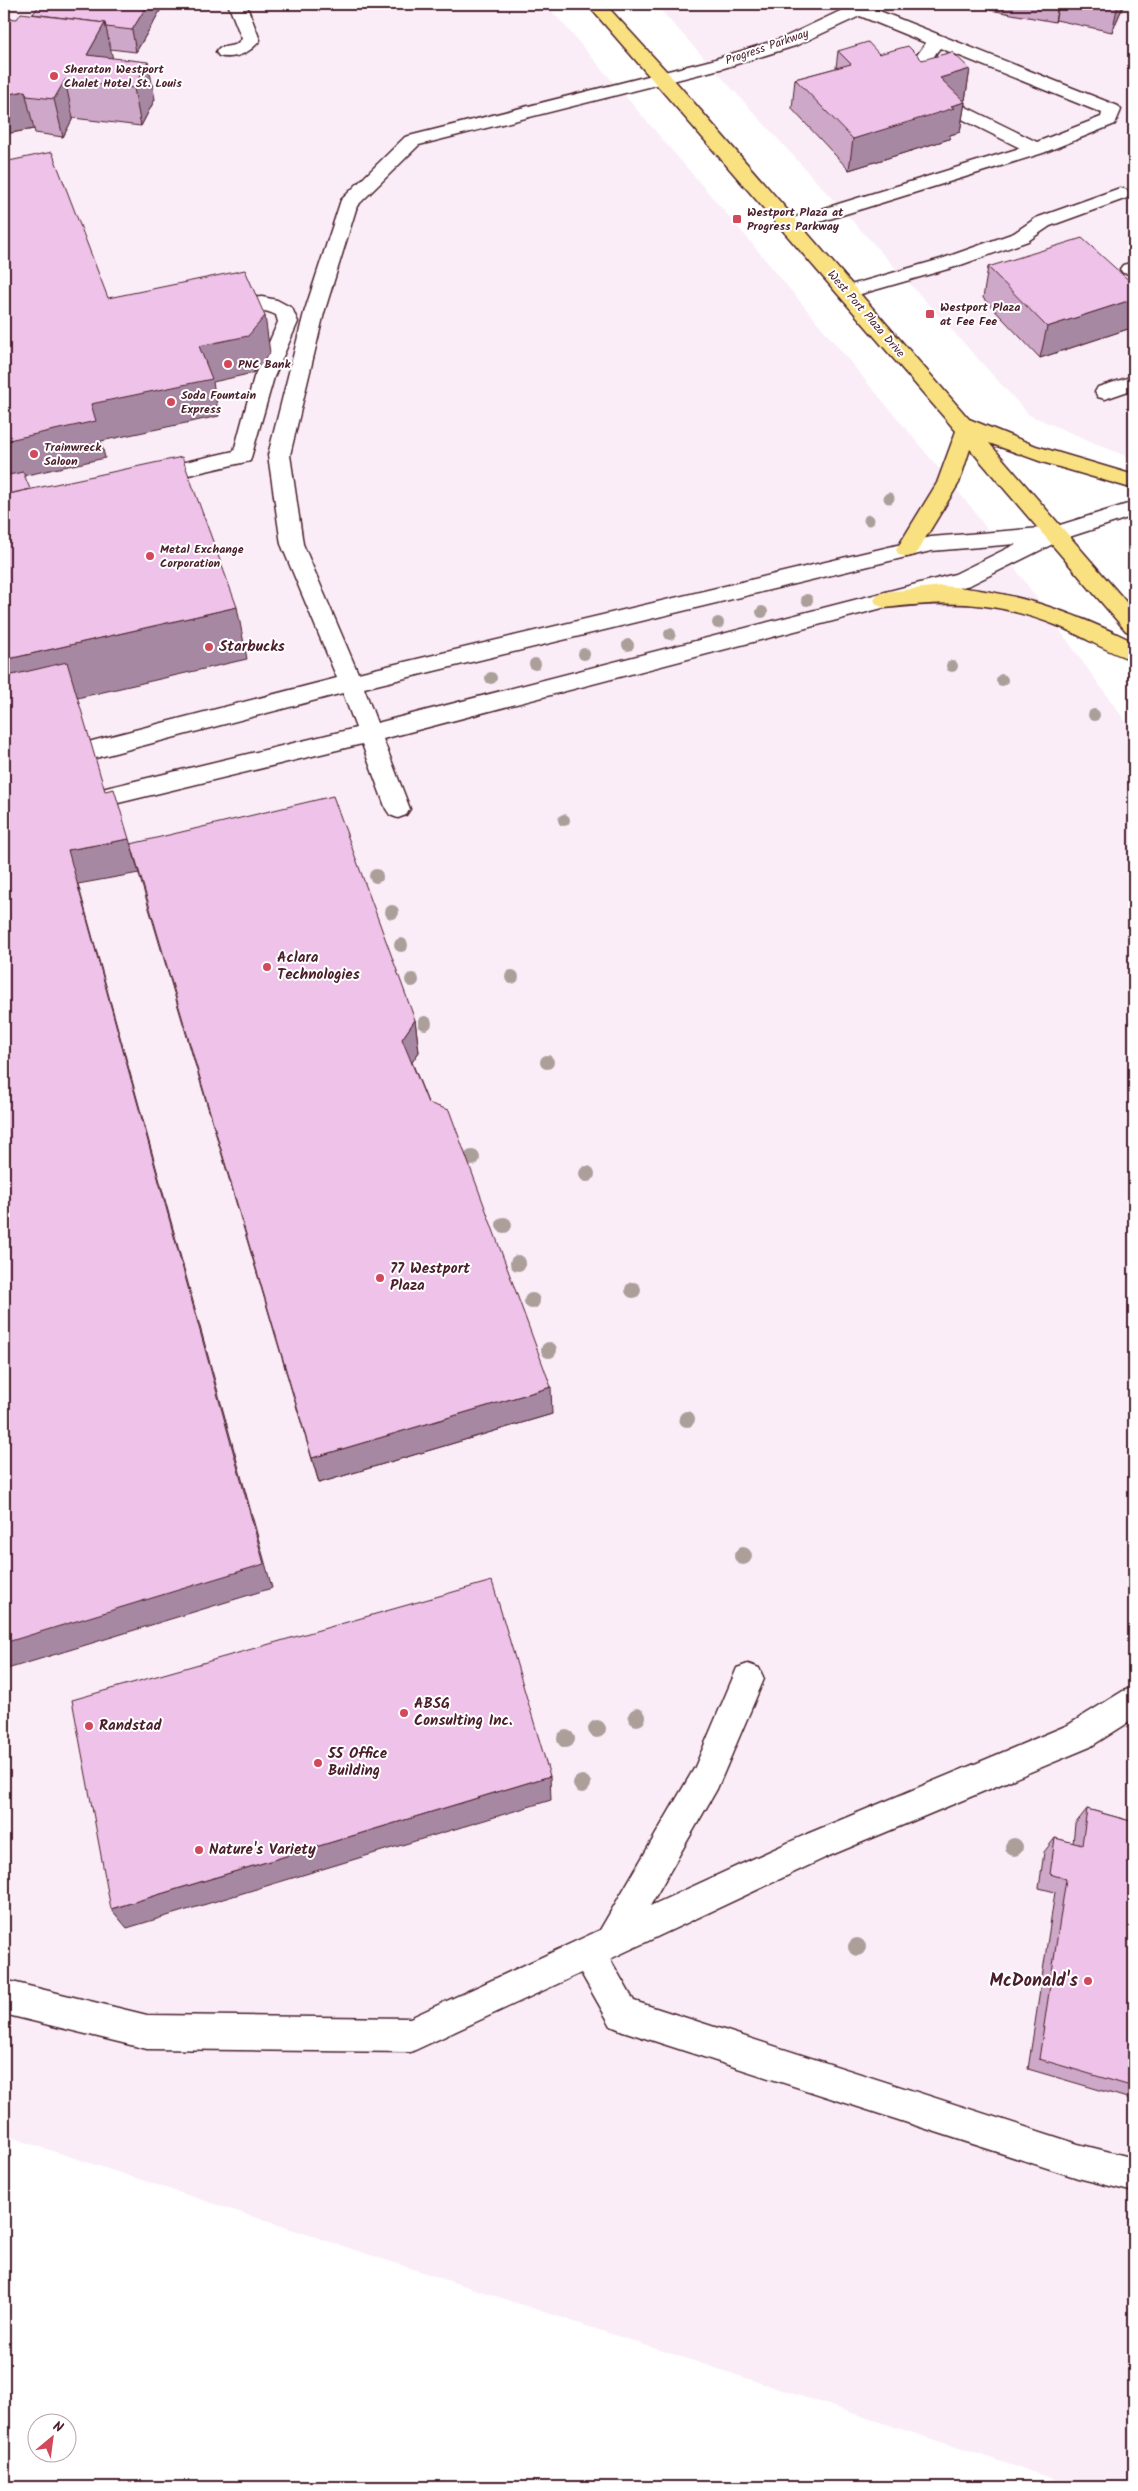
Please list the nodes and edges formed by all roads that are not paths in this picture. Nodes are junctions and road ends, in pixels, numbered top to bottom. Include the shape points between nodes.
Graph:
1 (237, 4) edge
2 (596, 4) edge
3 (863, 6) edge
4 (936, 41) junction
5 (225, 52) dead end
6 (663, 78) junction
7 (932, 86) edge
8 (952, 104) edge
9 (1036, 149) junction
10 (1120, 194) dead end
11 (790, 225) junction
12 (847, 292) junction
13 (205, 312) edge
14 (1134, 382) edge
15 (1105, 392) dead end
16 (962, 426) junction
17 (128, 481) edge
18 (1134, 482) edge
19 (1134, 509) edge
20 (1055, 534) junction
21 (907, 550) junction
22 (885, 600) junction
23 (1134, 625) edge
24 (1134, 652) edge
25 (351, 683) junction
26 (368, 734) junction
27 (92, 750) edge
28 (106, 797) edge
29 (398, 809) dead end
30 (748, 1679) dead end
31 (1134, 1702) edge
32 (600, 1946) junction
33 (4, 1997) edge
34 (1134, 2175) edge

1 - 5 street via 251,40 241,49
2 - 6 main road, West Port Plaza Drive
3 - 4 street
3 - 6 street, Progress Parkway via 789,42
4 - 7 street via 926,52 921,68
4 - 9 street via 1112,110 1109,120
6 - 11 main road, West Port Plaza Drive
6 - 25 street, Progress Parkway via 412,141 348,204 314,313 279,455 292,544
8 - 9 street
9 - 11 street
10 - 12 street via 1043,222 1021,237 948,263
11 - 12 main road, West Port Plaza Drive
12 - 16 main road, West Port Plaza Drive
13 - 17 street via 252,303 273,303 285,312 288,322 264,378 243,456
14 - 15 street
16 - 18 main road via 1014,447
16 - 20 main road, West Port Plaza Drive
16 - 21 main road via 948,483
19 - 20 street
20 - 21 street via 931,544
20 - 22 street via 962,580
20 - 23 main road, West Port Plaza Drive
21 - 25 street
22 - 24 main road via 941,594 1012,603 1062,617
22 - 26 street
25 - 26 street, Progress Parkway
25 - 27 street
26 - 28 street
26 - 29 street, Progress Parkway
30 - 32 street via 706,1778
31 - 32 street via 1079,1736 818,1845
32 - 33 street via 411,2036 147,2032
32 - 34 street via 623,2014 1078,2161

